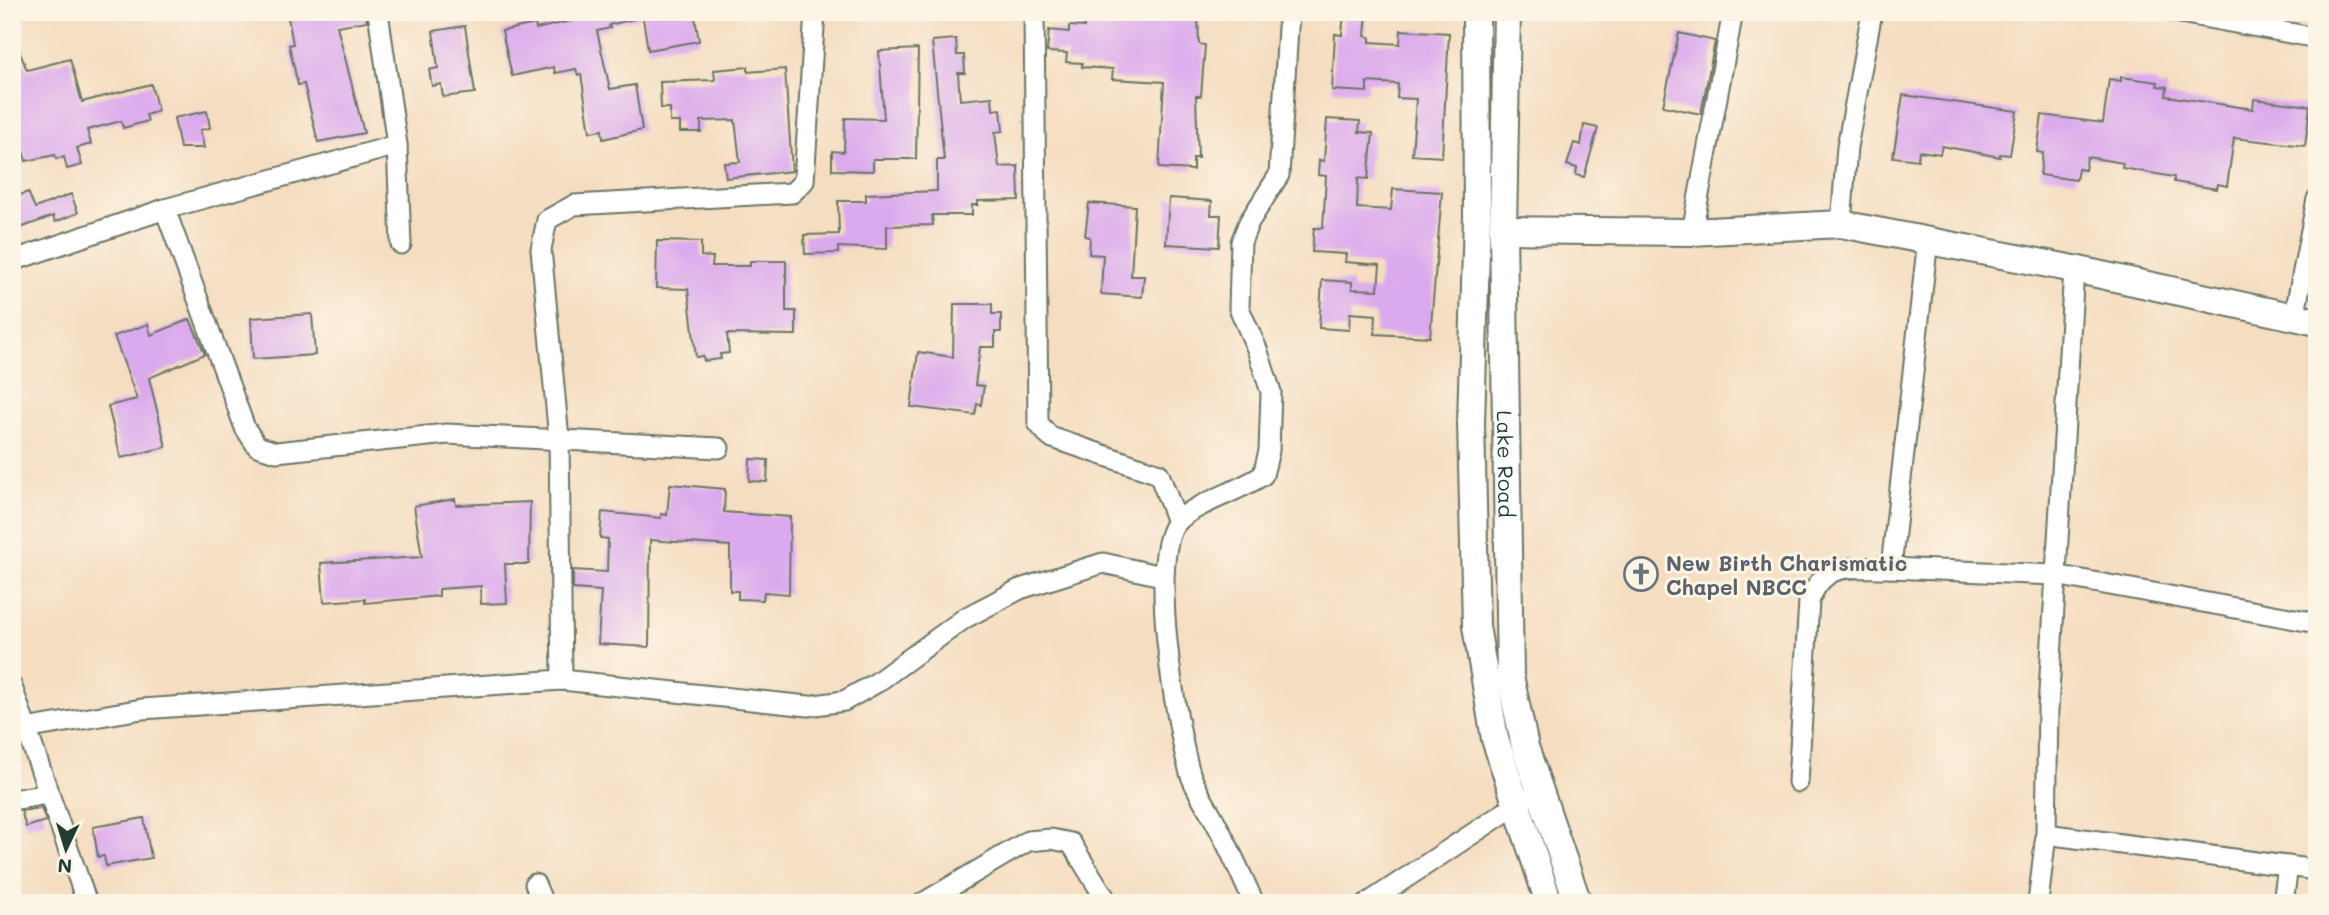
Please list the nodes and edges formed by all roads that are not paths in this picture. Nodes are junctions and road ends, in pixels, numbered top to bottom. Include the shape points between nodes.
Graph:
1 (378, 12) edge
2 (815, 12) edge
3 (1034, 12) edge
4 (1289, 12) edge
5 (1476, 12) edge
6 (1507, 12) edge
7 (1732, 12) edge
8 (1872, 12) edge
9 (2175, 12) edge
10 (2317, 37) edge
11 (397, 145) junction
12 (2317, 199) edge
13 (166, 209) junction
14 (1841, 224) junction
15 (1503, 230) junction
16 (1692, 232) junction
17 (1928, 239) junction
18 (401, 244) dead end
19 (12, 261) edge
20 (2074, 269) junction
21 (2305, 320) edge
22 (559, 439) junction
23 (719, 448) dead end
24 (1177, 522) junction
25 (1891, 568) junction
26 (2055, 575) junction
27 (1162, 576) junction
28 (2317, 623) edge
29 (562, 680) junction
30 (12, 687) edge
31 (25, 729) junction
32 (1798, 782) dead end
33 (48, 794) junction
34 (1527, 798) junction
35 (12, 800) edge
36 (2046, 834) junction
37 (2288, 866) junction
38 (2317, 870) edge
39 (535, 884) dead end
40 (87, 903) edge
41 (543, 903) edge
42 (923, 903) edge
43 (1108, 903) edge
44 (1254, 903) edge
45 (1368, 903) edge
46 (1549, 903) edge
47 (1578, 903) edge
48 (2038, 903) edge
49 (2283, 903) edge

1 - 11 street
2 - 22 street via 804,181 792,193 574,205 547,220 541,248
3 - 24 street via 1038,423 1050,437 1159,474
4 - 24 street via 1279,175 1241,242 1239,308 1271,393 1269,451 1263,475
5 - 34 main road, Lake Road via 1471,423 1476,626 1495,738
6 - 15 main road, Lake Road
7 - 16 street
8 - 14 street via 1847,147
9 - 10 street
11 - 13 street
11 - 18 street
12 - 21 street
13 - 19 street
13 - 22 street via 245,428 257,446 276,452 447,434
14 - 16 main road
14 - 17 main road
15 - 16 main road
15 - 34 main road, Lake Road via 1510,676
17 - 20 main road
17 - 25 street
20 - 21 main road
20 - 26 street
22 - 23 street
22 - 29 street
24 - 27 street
25 - 26 street
25 - 32 street via 1828,572 1816,582 1809,601
26 - 28 street
26 - 36 street
27 - 29 street via 1103,563 1020,589 965,618 844,701 808,706
27 - 44 street via 1174,686 1191,774
29 - 31 street via 142,709
30 - 31 street
31 - 33 street
33 - 35 street
33 - 40 street
34 - 45 street
34 - 46 main road, Lake Road
34 - 47 main road, Lake Road
36 - 37 street
36 - 48 street
37 - 38 street
37 - 49 street
39 - 41 street
42 - 43 street via 1028,841 1051,839 1071,843

